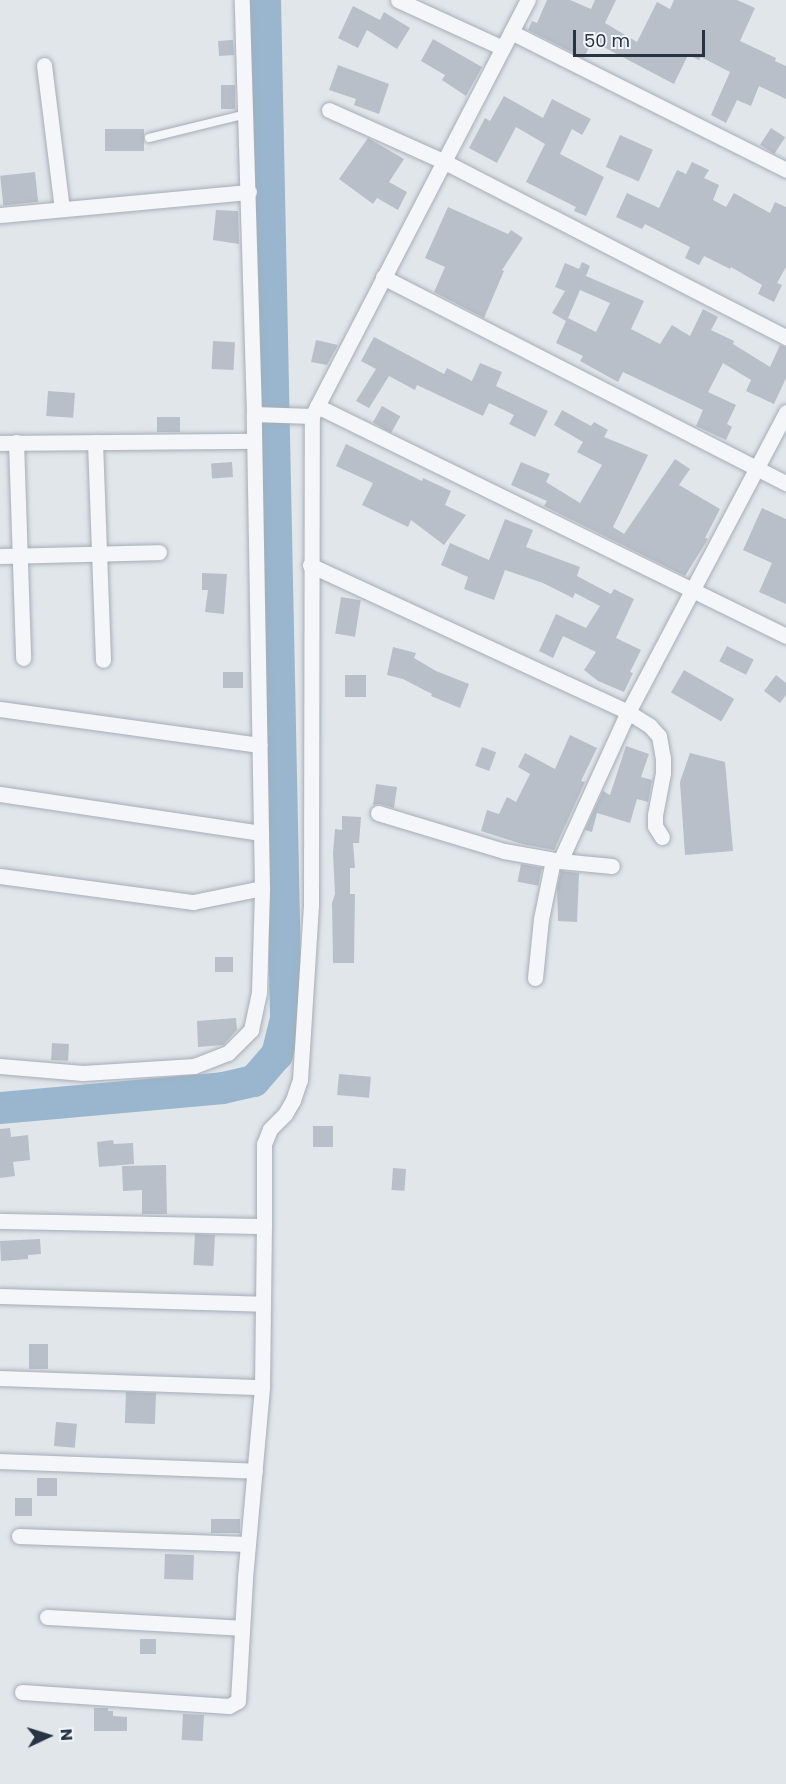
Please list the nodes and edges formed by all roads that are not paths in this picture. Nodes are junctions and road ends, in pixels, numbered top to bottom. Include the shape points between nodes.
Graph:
1 (242, 0) edge
2 (398, 0) edge
3 (528, 0) edge
4 (511, 32) junction
5 (503, 48) junction
6 (44, 65) dead end
7 (329, 110) dead end
8 (247, 114) junction
9 (149, 138) dead end
10 (443, 161) junction
11 (786, 170) edge
12 (249, 192) junction
13 (62, 209) junction
14 (0, 214) edge
15 (383, 278) junction
16 (786, 337) edge
17 (314, 411) junction
18 (786, 412) edge
19 (258, 414) junction
20 (254, 441) junction
21 (16, 442) junction
22 (95, 442) junction
23 (0, 443) edge
24 (757, 469) junction
25 (786, 483) edge
26 (159, 552) dead end
27 (99, 554) junction
28 (21, 555) junction
29 (0, 556) edge
30 (310, 565) junction
31 (693, 591) junction
32 (786, 636) edge
33 (23, 658) dead end
34 (103, 660) dead end
35 (0, 709) edge
36 (628, 712) junction
37 (260, 745) junction
38 (0, 794) edge
39 (378, 813) dead end
40 (261, 833) junction
41 (662, 837) dead end
42 (557, 860) junction
43 (612, 866) dead end
44 (0, 876) edge
45 (262, 888) junction
46 (535, 978) dead end
47 (0, 1066) edge
48 (0, 1221) edge
49 (264, 1226) junction
50 (0, 1296) edge
51 (263, 1304) junction
52 (0, 1378) edge
53 (262, 1387) junction
54 (0, 1461) edge
55 (255, 1471) junction
56 (19, 1536) dead end
57 (248, 1544) junction
58 (47, 1617) dead end
59 (242, 1628) junction
60 (22, 1692) dead end

1 - 8 street
2 - 5 street
3 - 4 street
4 - 5 street
4 - 11 street
5 - 10 street
6 - 13 street
7 - 10 street
8 - 9 lane
8 - 12 street
10 - 15 street
10 - 16 street
12 - 13 street
12 - 19 street
13 - 14 street
15 - 17 street
15 - 24 street
17 - 19 street
17 - 30 street
17 - 31 street
18 - 24 street
19 - 20 street
20 - 22 street
20 - 37 street
21 - 22 street
21 - 23 street
21 - 28 street
22 - 27 street
24 - 25 street
24 - 31 street
26 - 27 street
27 - 28 street
27 - 34 street
28 - 29 street
28 - 33 street
30 - 36 street
30 - 49 street via 311,905 300,1080 293,1100 270,1129 264,1144
31 - 32 street
31 - 36 street
35 - 37 street
36 - 41 street via 659,736 663,773 655,826
36 - 42 street
37 - 40 street
38 - 40 street
39 - 42 street via 504,851
40 - 45 street
42 - 43 street
42 - 46 street via 542,919
44 - 45 street via 193,902
45 - 47 street via 259,992 251,1030 228,1053 194,1066 83,1073
48 - 49 street
49 - 51 street
50 - 51 street
51 - 53 street
52 - 53 street
53 - 55 street
54 - 55 street
55 - 57 street
56 - 57 street
57 - 59 street
58 - 59 street
59 - 60 street via 239,1693 234,1705

